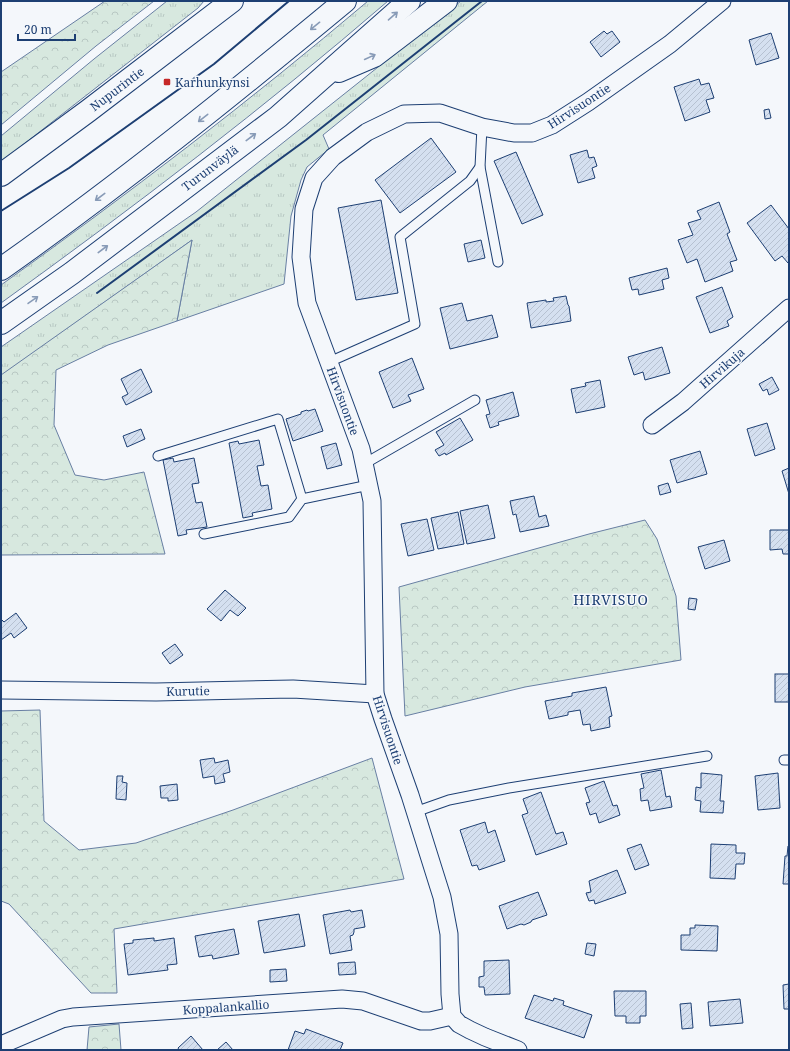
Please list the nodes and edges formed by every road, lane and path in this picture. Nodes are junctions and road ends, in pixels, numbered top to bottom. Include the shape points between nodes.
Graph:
1 (232, 1) edge
2 (345, 1) edge
3 (409, 1) edge
4 (446, 1) edge
5 (722, 1) edge
6 (321, 78) junction
7 (482, 127) junction
8 (480, 167) junction
9 (1, 175) edge
10 (498, 262) dead end
11 (1, 269) edge
12 (789, 308) edge
13 (1, 323) edge
14 (329, 362) junction
15 (475, 400) dead end
16 (652, 424) dead end
17 (158, 456) dead end
18 (364, 464) junction
19 (368, 485) junction
20 (302, 499) junction
21 (204, 534) dead end
22 (1, 690) edge
23 (375, 694) junction
24 (707, 756) dead end
25 (415, 812) junction
26 (452, 1016) junction
27 (1, 1045) edge
28 (518, 1050) edge

1 - 9 main road, Nupurintie
2 -> 11 main road via 166,147
6 -> 3 main road, Turunväylä
6 -> 4 main road via 374,56
5 - 7 street, Hirvisuontie via 670,44 552,125 532,133 514,133
13 -> 6 main road, Turunväylä via 72,273 278,117
7 - 8 lane
7 - 14 street, Hirvisuontie via 440,113 404,114 368,132 333,157 314,178 304,209 301,257 307,303
8 - 10 lane
8 - 14 lane via 470,181 400,237 415,324
12 - 16 street, Hirvikuja via 682,402
14 - 18 street, Hirvisuontie
15 - 18 lane
17 - 20 lane via 278,419
18 - 19 street, Hirvisuontie
19 - 20 lane
19 - 23 street, Hirvisuontie via 372,501
20 - 21 lane via 289,517
22 - 23 street, Kurutie via 293,690
23 - 25 street, Hirvisuontie
24 - 25 lane via 509,788 449,800
25 - 26 street, Hirvisuontie via 442,897 449,934
26 - 27 street, Koppalankallio via 421,1022 363,1001 342,999 73,1017 62,1019
26 - 28 street via 459,1024 470,1030

